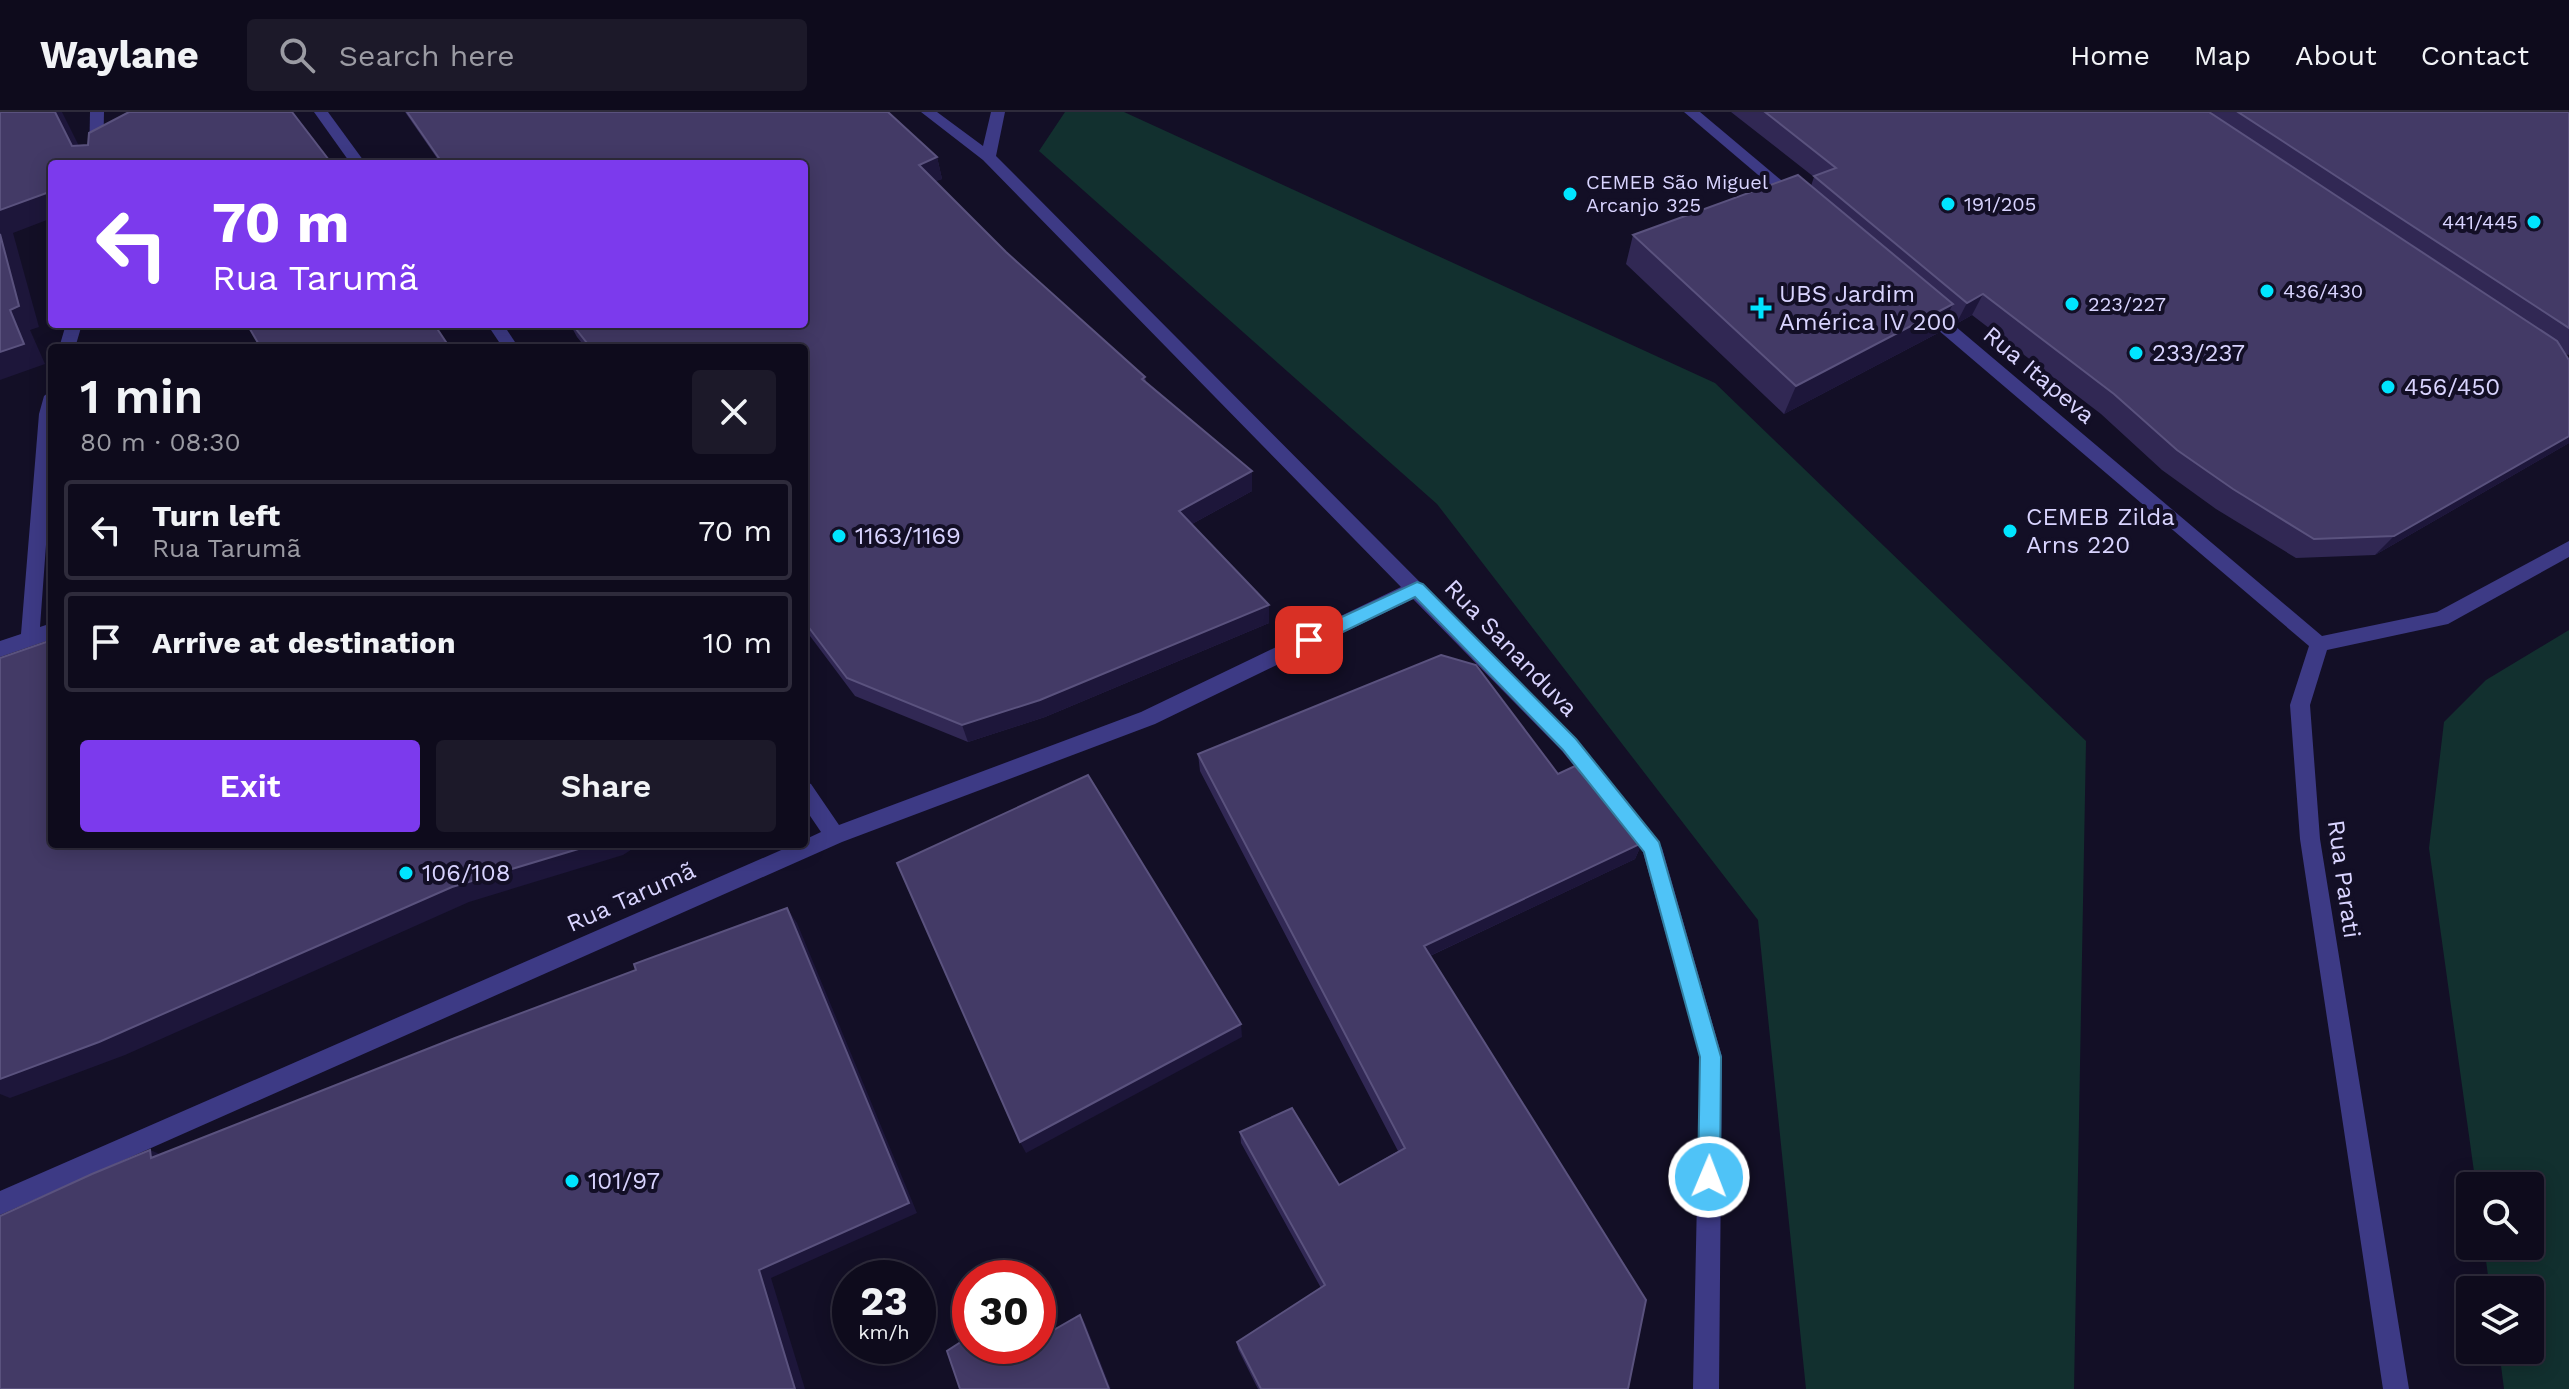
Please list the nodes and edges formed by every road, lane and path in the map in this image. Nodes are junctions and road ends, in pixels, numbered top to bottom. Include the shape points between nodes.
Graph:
1 (97, 112) edge
2 (321, 112) edge
3 (928, 112) edge
4 (998, 112) edge
5 (1691, 112) edge
6 (988, 157) junction
7 (96, 160) edge
8 (356, 160) edge
9 (1810, 212) edge
10 (1904, 292) edge
11 (48, 410) edge
12 (2569, 548) edge
13 (1417, 588) junction
14 (48, 632) edge
15 (30, 638) junction
16 (2319, 644) junction
17 (0, 649) edge
18 (808, 796) edge
19 (835, 836) junction
20 (808, 848) edge
21 (808, 848) edge
22 (0, 1203) edge
23 (1706, 1389) edge
24 (2396, 1389) edge

1 - 7 street
2 - 8 street
3 - 6 street, Rua Sananduva
4 - 6 street
5 - 9 street
6 - 13 street, Rua Sananduva
10 - 16 street, Rua Itapeva
11 - 15 street
12 - 16 street via 2441,619
13 - 19 street, Rua Tarumã via 1148,718
13 - 23 street, Rua Sananduva via 1569,745 1652,848 1711,1057
14 - 15 street
15 - 17 street
16 - 24 street, Rua Parati via 2300,705 2310,839
18 - 19 street
19 - 20 street, Rua Tarumã
21 - 22 street, Rua Tarumã

